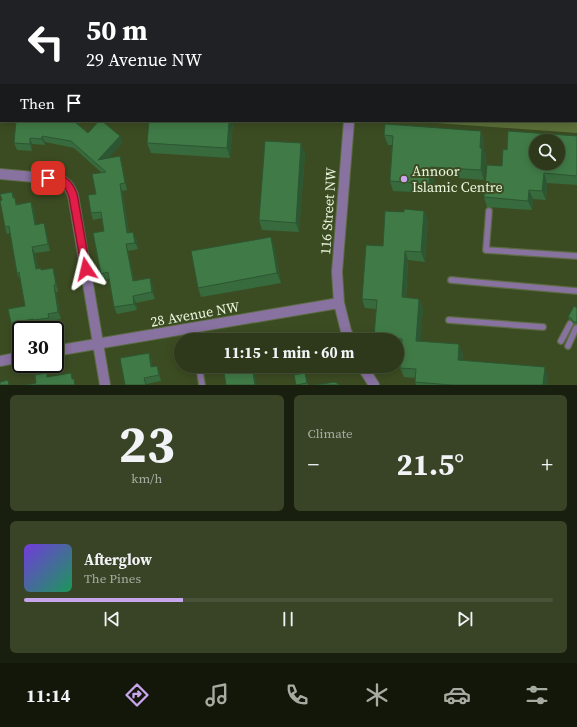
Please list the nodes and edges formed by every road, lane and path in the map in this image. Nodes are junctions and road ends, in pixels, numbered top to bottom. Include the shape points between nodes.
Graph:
1 (349, 122) edge
2 (0, 174) edge
3 (488, 211) dead end
4 (577, 256) edge
5 (451, 280) dead end
6 (577, 291) edge
7 (339, 302) junction
8 (449, 320) dead end
9 (570, 324) dead end
10 (193, 328) junction
11 (543, 328) dead end
12 (576, 328) edge
13 (194, 333) edge
14 (347, 333) edge
15 (561, 341) dead end
16 (98, 344) junction
17 (568, 346) dead end
18 (64, 350) edge
19 (12, 359) edge
20 (0, 361) edge
21 (200, 373) edge
22 (366, 373) edge
23 (105, 385) edge
24 (202, 385) edge
25 (374, 385) edge

1 - 7 street, 116 Street NW via 338,266
2 - 16 street via 64,181 69,187 73,195
3 - 4 lane via 486,250
5 - 6 lane
7 - 10 street, 28 Avenue NW
7 - 14 street, 116 Street NW
8 - 11 lane
9 - 15 lane
10 - 13 lane
10 - 16 street, 28 Avenue NW
12 - 17 lane
16 - 18 street, 28 Avenue NW
16 - 23 street
19 - 20 street
21 - 24 lane
22 - 25 street

